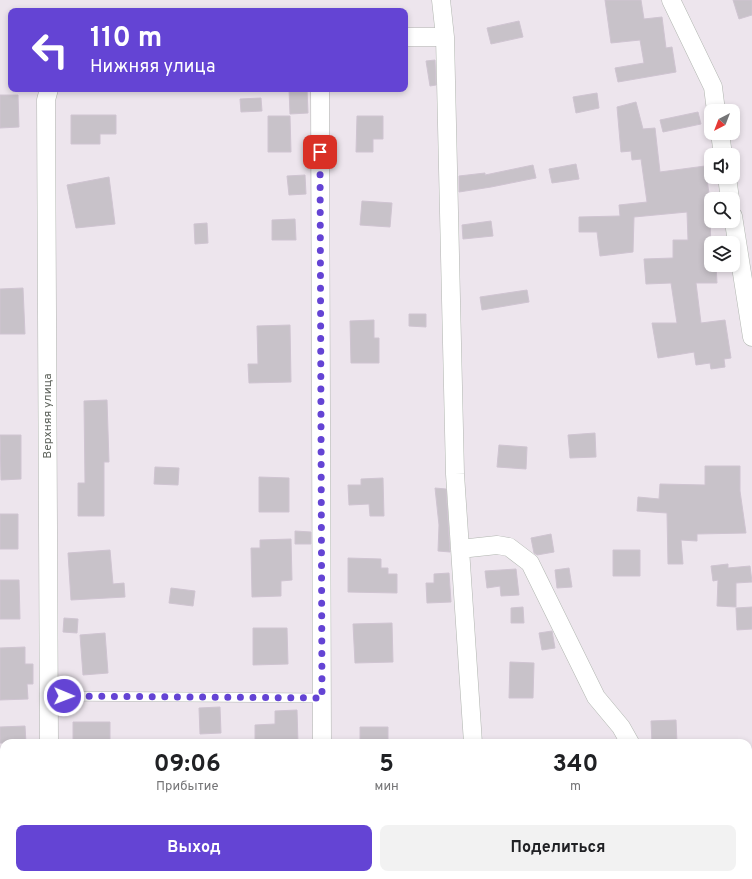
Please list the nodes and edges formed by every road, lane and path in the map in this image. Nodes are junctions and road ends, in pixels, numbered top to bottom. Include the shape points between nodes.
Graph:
1 (442, 0) edge
2 (671, 0) edge
3 (408, 37) edge
4 (445, 37) junction
5 (48, 92) edge
6 (320, 92) edge
7 (715, 104) edge
8 (735, 228) edge
9 (752, 337) edge
10 (460, 549) junction
11 (48, 696) junction
12 (322, 698) junction
13 (48, 739) edge
14 (322, 739) edge
15 (473, 739) edge
16 (628, 739) edge

1 - 4 street
2 - 7 street via 713,87
3 - 4 street
4 - 10 street via 454,474
5 - 11 street, Верхняя улица via 46,100
6 - 12 street
8 - 9 street
10 - 15 street
10 - 16 street via 497,545 509,547 530,563 596,697
11 - 12 lane
11 - 13 street, Верхняя улица
12 - 14 street

